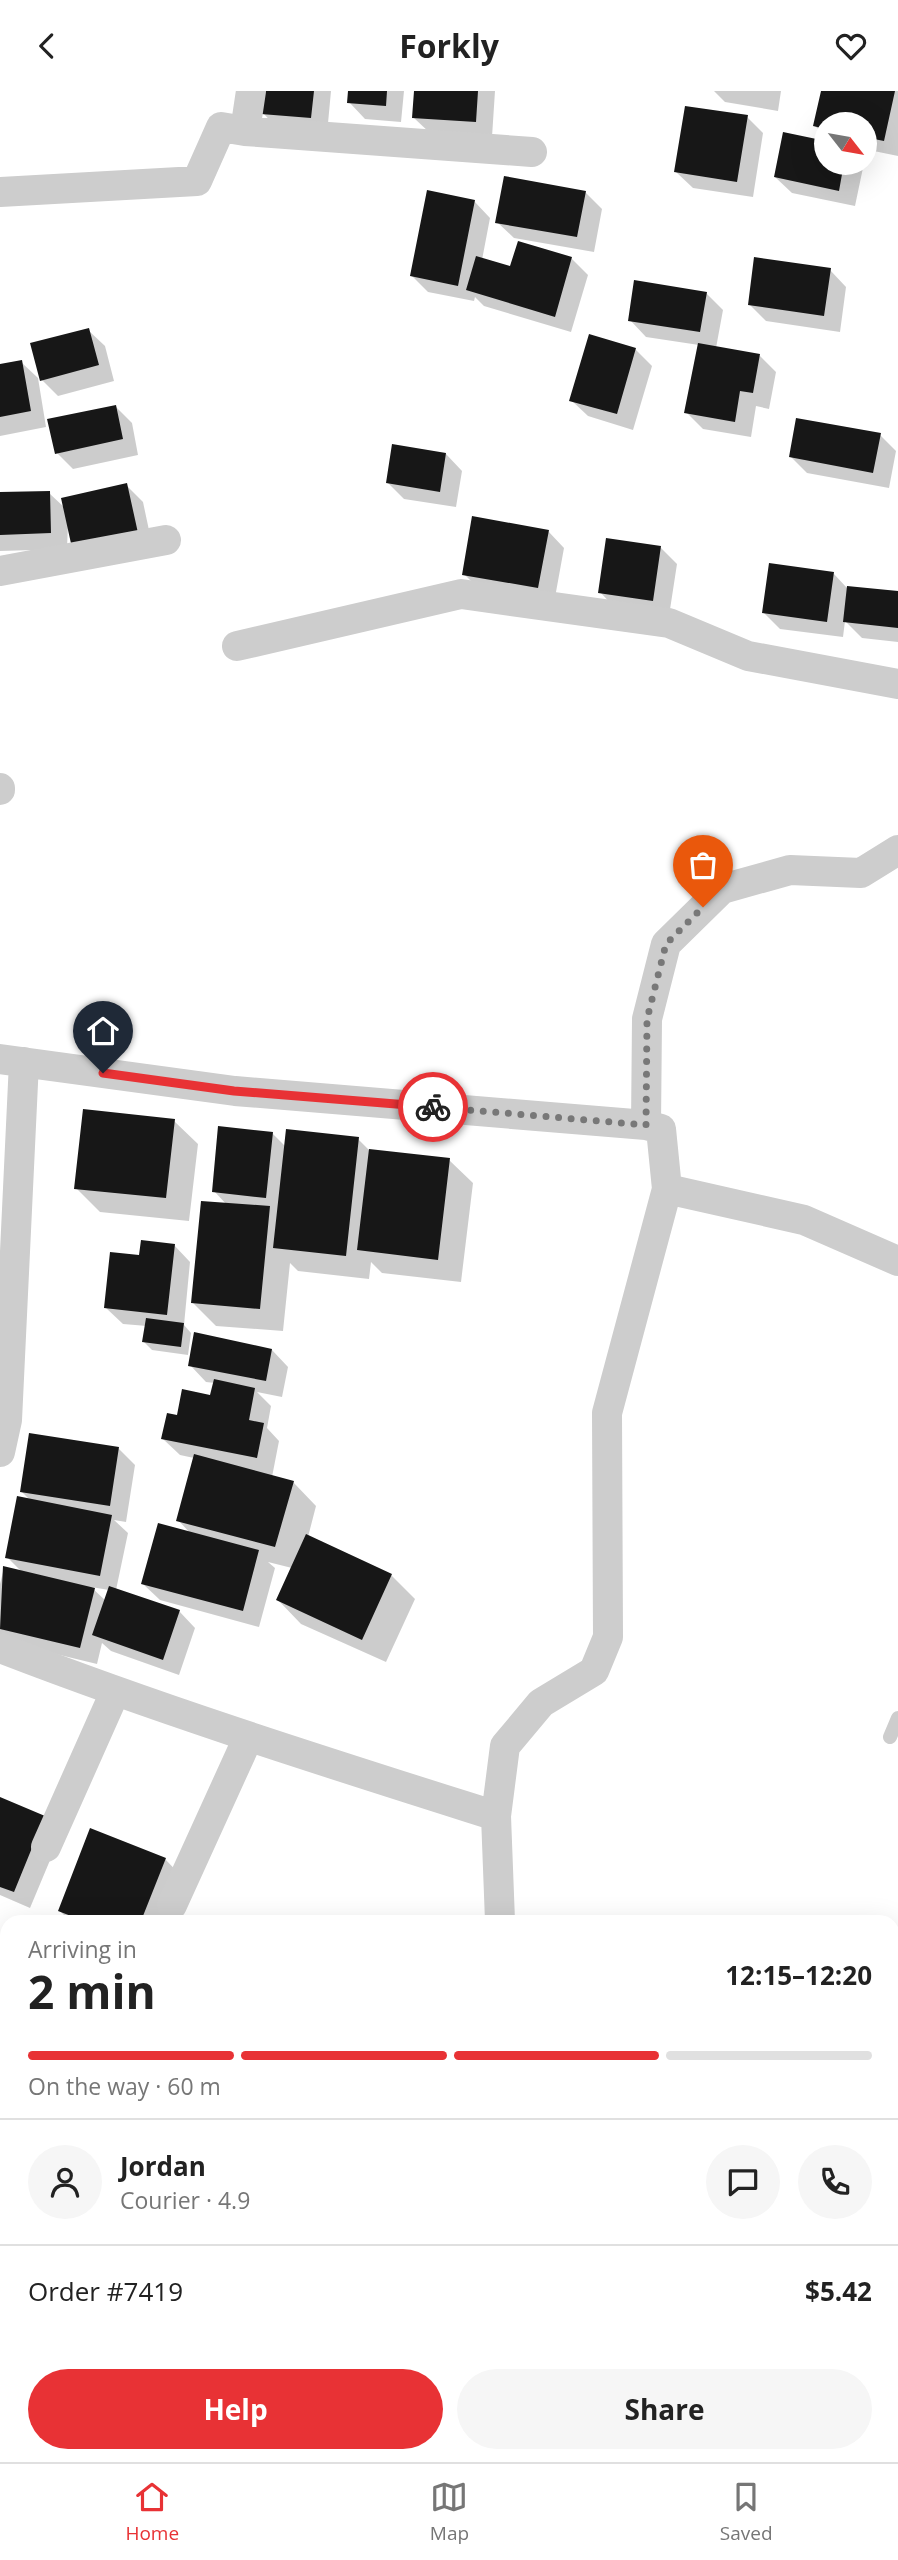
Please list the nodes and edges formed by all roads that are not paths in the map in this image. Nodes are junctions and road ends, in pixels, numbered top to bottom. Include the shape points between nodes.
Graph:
1 (251, 91) edge
2 (245, 131) junction
3 (533, 152) dead end
4 (0, 192) edge
5 (166, 540) dead end
6 (0, 571) edge
7 (237, 646) dead end
8 (898, 684) edge
9 (898, 850) edge
10 (12, 1060) edge
11 (646, 1125) junction
12 (667, 1189) junction
13 (898, 1261) edge
14 (0, 1452) edge
15 (0, 1648) edge
16 (115, 1692) junction
17 (898, 1718) edge
18 (890, 1737) dead end
19 (248, 1738) junction
20 (496, 1816) junction
21 (46, 1847) dead end
22 (172, 1905) dead end
23 (500, 1915) edge

1 - 2 street
2 - 3 street
2 - 4 street via 221,127 197,181
5 - 6 street
7 - 8 street via 461,594 668,623 748,656
9 - 11 street via 861,873 790,870 722,889 666,944 647,1019
10 - 11 street via 234,1091
10 - 14 street via 7,1420
11 - 12 street via 661,1129
12 - 13 street via 804,1220
12 - 20 street via 607,1413 608,1637 594,1671 541,1703 505,1746
15 - 16 street
16 - 19 street
16 - 21 street
17 - 18 lane
19 - 20 street
19 - 22 street
20 - 23 street

